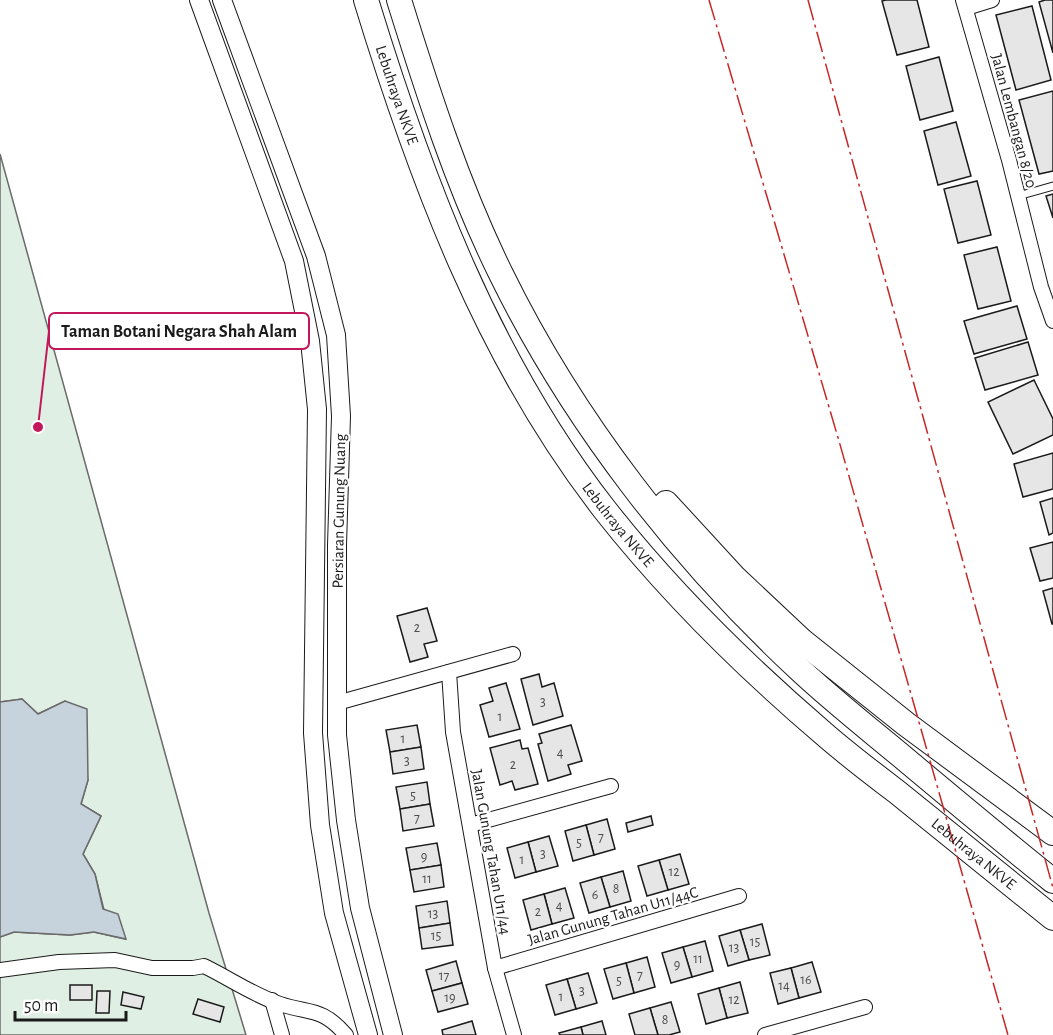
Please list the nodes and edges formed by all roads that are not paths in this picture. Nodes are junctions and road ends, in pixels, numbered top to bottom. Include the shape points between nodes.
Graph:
1 (199, 0) edge
2 (222, 0) edge
3 (366, 0) edge
4 (399, 0) edge
5 (992, 0) edge
6 (965, 4) edge
7 (1053, 186) edge
8 (1018, 196) junction
9 (1053, 321) edge
10 (583, 417) junction
11 (513, 654) dead end
12 (449, 672) junction
13 (337, 703) junction
14 (611, 786) dead end
15 (470, 825) junction
16 (1053, 833) edge
17 (974, 854) junction
18 (1053, 881) edge
19 (739, 896) dead end
20 (1053, 918) edge
21 (1053, 936) edge
22 (495, 968) junction
23 (0, 970) edge
24 (272, 1000) junction
25 (865, 1007) dead end
26 (282, 1035) edge
27 (346, 1035) edge
28 (368, 1035) edge
29 (393, 1035) edge
30 (514, 1035) edge
31 (765, 1035) edge

1 - 28 street, Persiaran Gunung Nuang via 294,261 310,342 317,409 313,733 320,825 334,913
2 - 13 street, Persiaran Gunung Nuang via 316,256 336,335 341,416
3 - 17 highway, Lebuhraya NKVE via 393,88 447,235 492,329 571,463 612,519 708,626 824,734
4 - 10 highway, Lebuhraya NKVE via 447,144 496,264
5 - 6 street
6 - 8 street, Jalan Lembangan 8/20
7 - 8 lane
8 - 9 street, Jalan Lembangan 8/20
10 - 16 highway via 735,578 802,640 906,724
10 - 18 highway, Lebuhraya NKVE via 706,574 791,661
11 - 12 street
12 - 13 street
12 - 15 street, Jalan Gunung Tahan U11/44 via 453,732
13 - 29 street, Persiaran Gunung Nuang via 346,820 360,908
14 - 15 street
15 - 22 street, Jalan Gunung Tahan U11/44
17 - 20 highway, Lebuhraya NKVE
17 - 21 highway
19 - 22 street, Jalan Gunung Tahan U11/44C
22 - 30 street, Jalan Gunung Tahan U11/44
23 - 24 street via 115,960 152,968 204,966
24 - 26 street
24 - 27 street via 329,1018
25 - 31 street

